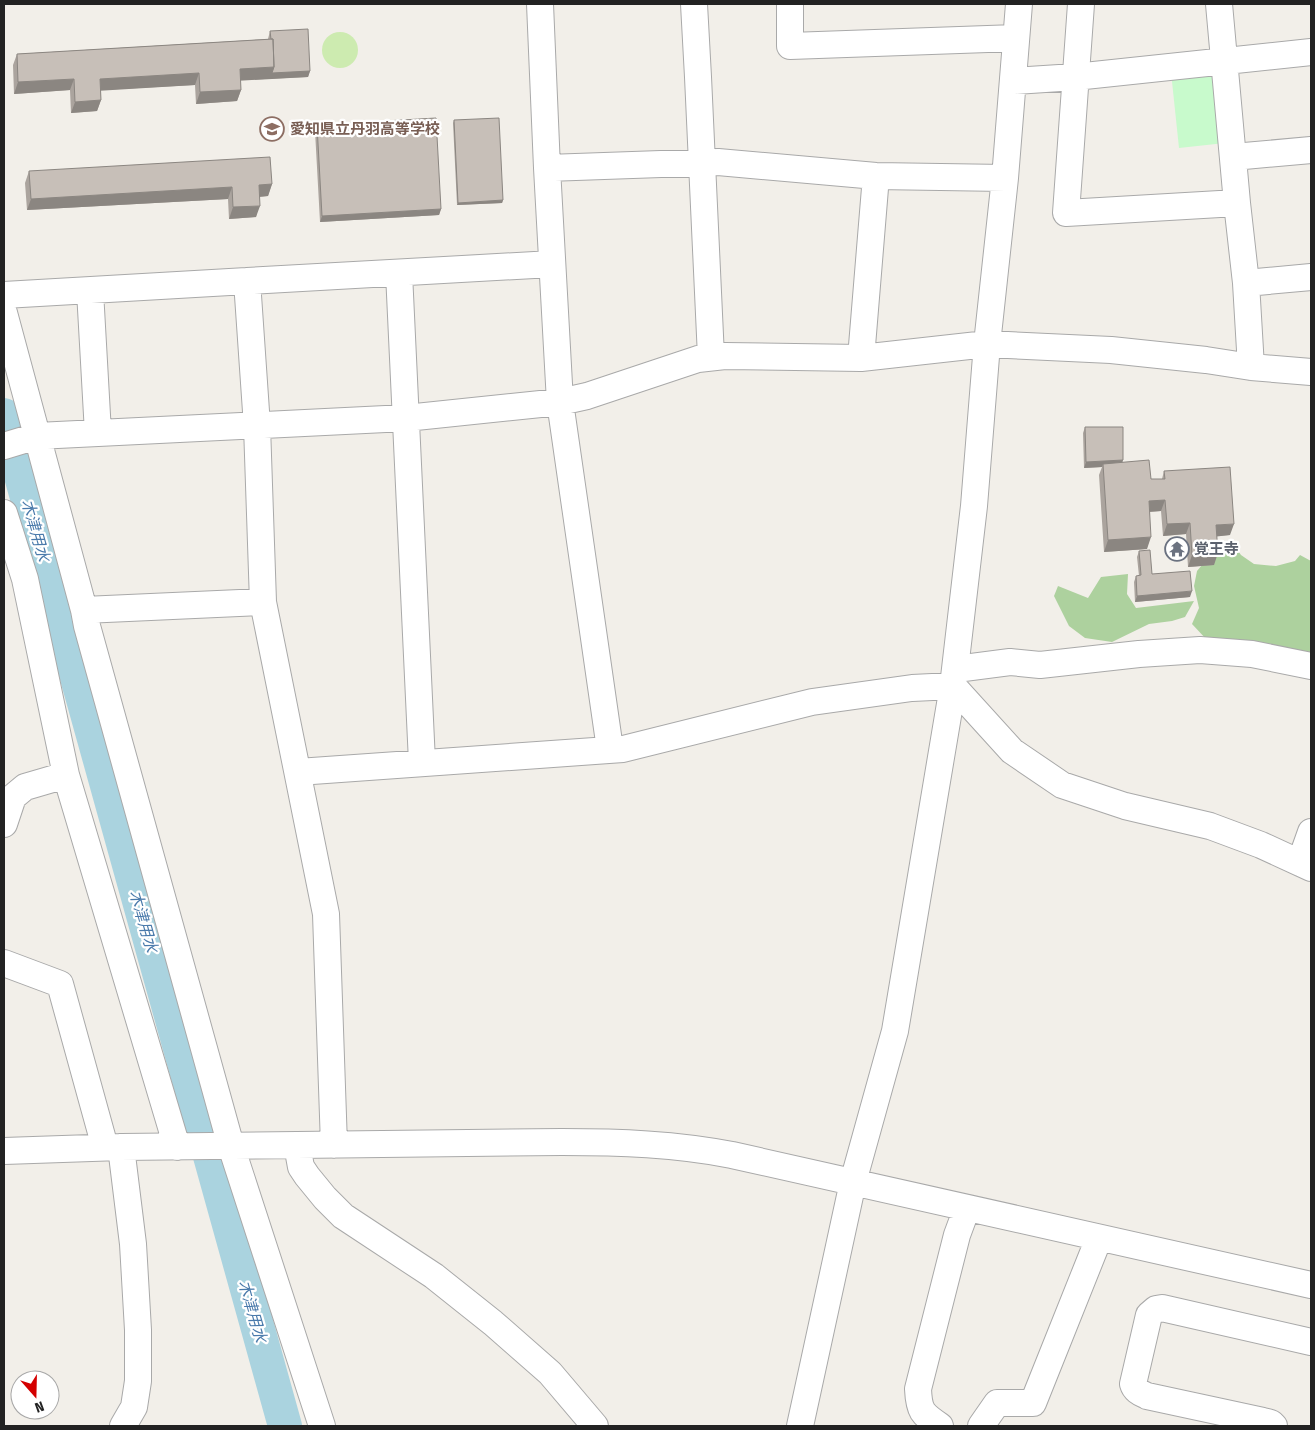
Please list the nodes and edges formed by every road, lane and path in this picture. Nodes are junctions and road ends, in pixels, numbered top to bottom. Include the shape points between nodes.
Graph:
1 (540, 4) edge
2 (694, 4) edge
3 (790, 4) edge
4 (1019, 4) edge
5 (1081, 4) edge
6 (1219, 4) edge
7 (1016, 38) junction
8 (1311, 52) edge
9 (1225, 61) junction
10 (1075, 77) junction
11 (1014, 81) junction
12 (1311, 150) edge
13 (1233, 157) junction
14 (702, 162) junction
15 (547, 168) junction
16 (876, 176) junction
17 (1005, 178) junction
18 (1237, 203) junction
19 (552, 264) junction
20 (399, 272) junction
21 (1311, 277) edge
22 (247, 280) junction
23 (1246, 283) junction
24 (90, 291) junction
25 (4, 296) edge
26 (4, 313) edge
27 (988, 344) junction
28 (711, 357) junction
29 (860, 358) junction
30 (1251, 367) junction
31 (1311, 372) edge
32 (560, 402) junction
33 (406, 418) junction
34 (257, 426) junction
35 (98, 433) junction
36 (37, 436) junction
37 (4, 446) edge
38 (4, 513) edge
39 (263, 602) junction
40 (84, 610) junction
41 (1311, 666) edge
42 (954, 678) junction
43 (610, 749) junction
44 (422, 762) junction
45 (298, 772) junction
46 (66, 775) junction
47 (4, 824) edge
48 (1311, 832) edge
49 (1306, 866) edge
50 (4, 963) edge
51 (297, 1145) junction
52 (334, 1145) junction
53 (231, 1146) junction
54 (113, 1147) junction
55 (181, 1147) junction
56 (4, 1151) edge
57 (853, 1182) junction
58 (967, 1208) junction
59 (1099, 1238) junction
60 (1311, 1285) edge
61 (1311, 1342) edge
62 (131, 1420) edge
63 (322, 1426) edge
64 (595, 1426) edge
65 (800, 1426) edge
66 (940, 1426) edge
67 (981, 1426) edge
68 (1274, 1426) edge

1 - 15 street
2 - 14 street
3 - 7 street via 790,46
4 - 7 street
5 - 10 street
6 - 9 street
7 - 11 street
8 - 9 street
9 - 10 street
9 - 13 street
10 - 11 street
10 - 18 street via 1066,213
11 - 17 street
12 - 13 street
13 - 18 street
14 - 15 street
14 - 16 street
14 - 28 street
15 - 19 street
16 - 17 street
16 - 29 street
17 - 27 street
18 - 23 street
19 - 20 street
19 - 32 street
20 - 22 street
20 - 33 street
21 - 23 street
22 - 24 street
22 - 34 street
23 - 30 street
24 - 25 street
24 - 35 street
26 - 36 street
27 - 29 street
27 - 30 street via 1111,350
27 - 42 street
28 - 29 street
28 - 32 street
30 - 31 street
32 - 33 street
32 - 43 street
33 - 34 street
33 - 44 street
34 - 35 street
34 - 39 street
35 - 36 street
36 - 37 street
36 - 40 street
38 - 46 street via 25,579
39 - 40 street
39 - 45 street
40 - 53 street
41 - 42 street via 1252,654 1200,650 1040,665 1010,662
42 - 43 street via 912,688 812,702 623,749
42 - 49 street via 1012,751 1062,785 1126,806 1210,826
42 - 57 street via 895,1031
43 - 44 street
44 - 45 street
45 - 52 street via 326,914
46 - 47 street via 25,787 13,798
46 - 55 street
48 - 49 street
50 - 54 street via 60,984
51 - 52 street
51 - 53 street
51 - 64 street via 301,1167 343,1216 434,1276 493,1323 550,1373
52 - 57 street via 654,1144 712,1151
53 - 55 street
53 - 63 street
54 - 55 street
54 - 56 street
54 - 62 street via 132,1244 138,1330 138,1381
57 - 58 street
57 - 65 street
58 - 59 street
58 - 66 street via 918,1389 924,1415
59 - 60 street
59 - 67 street via 1033,1403 997,1404
61 - 68 street via 1162,1308 1149,1315 1134,1388 1147,1396 1263,1420

